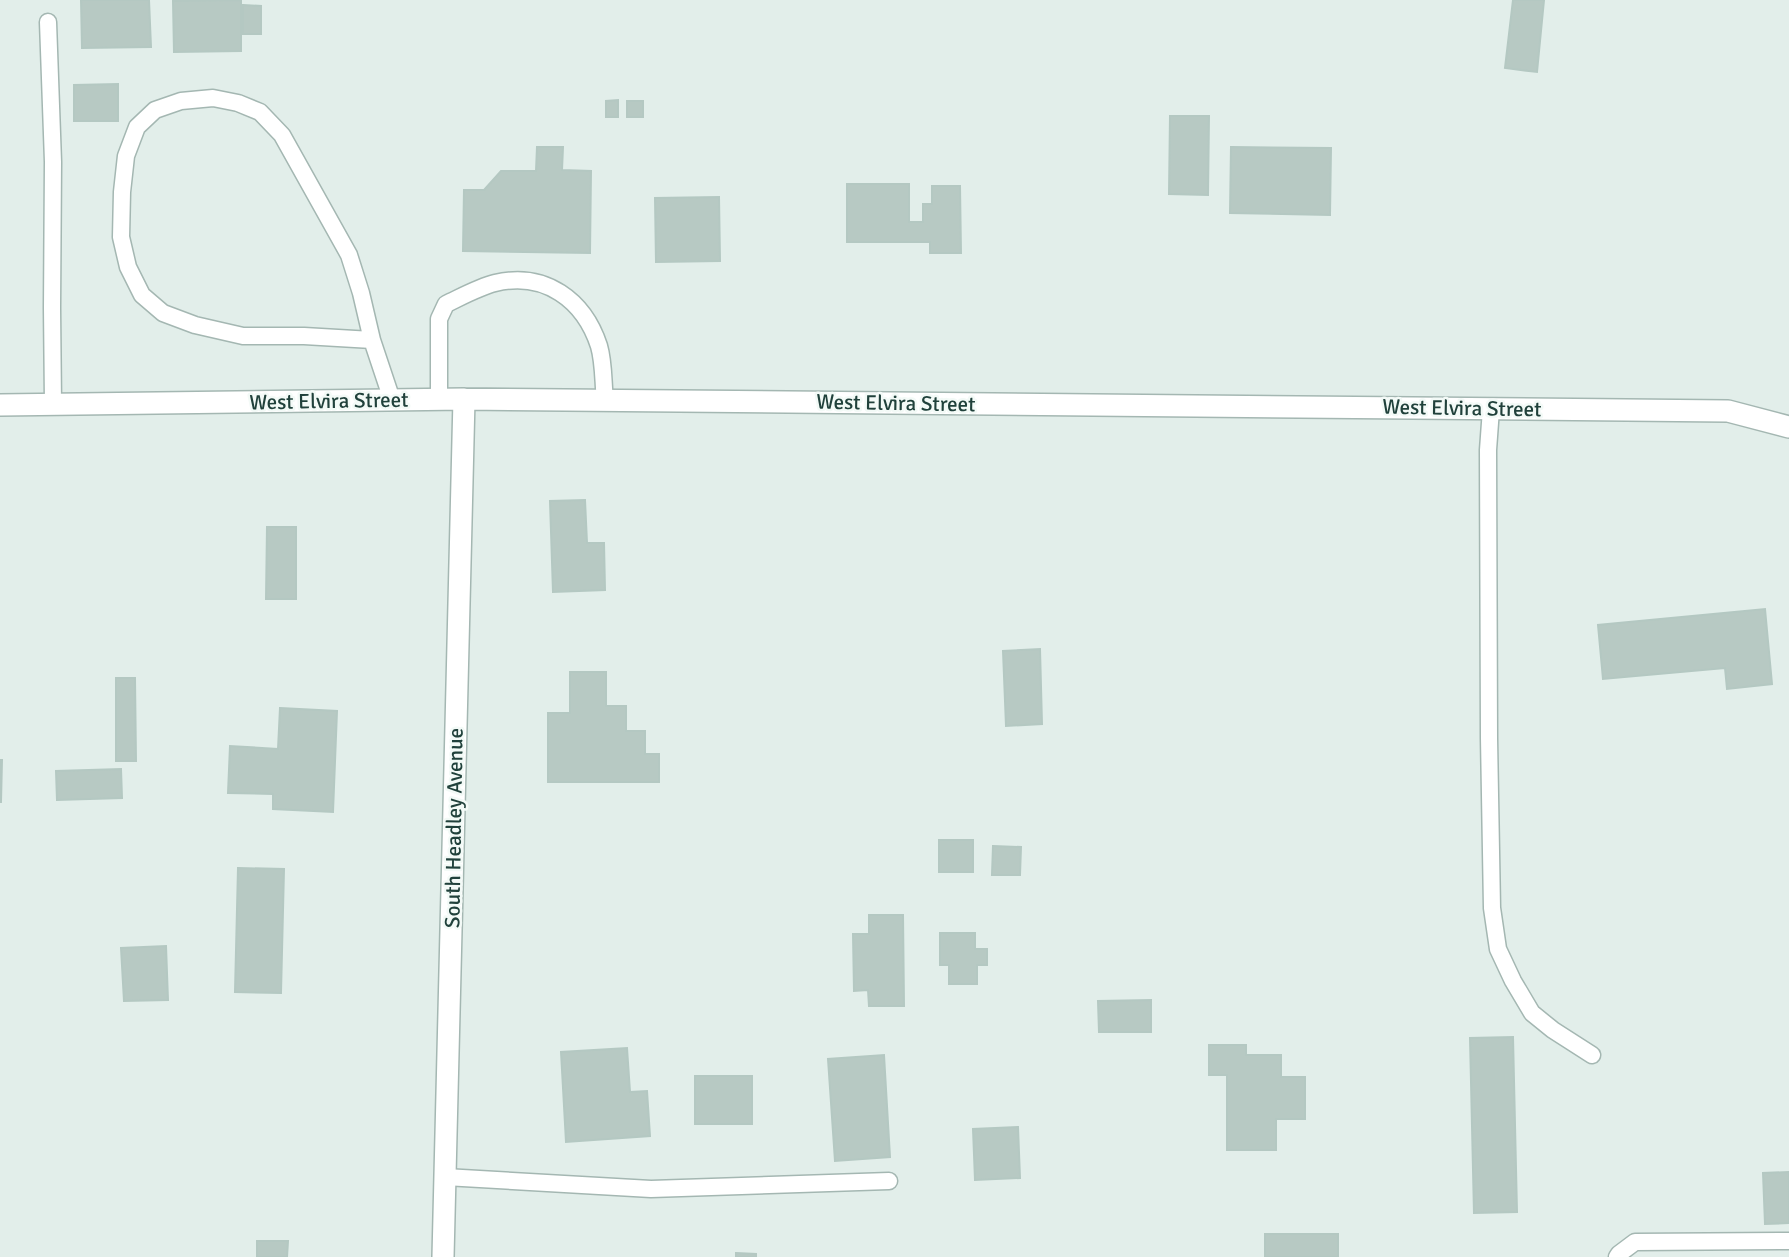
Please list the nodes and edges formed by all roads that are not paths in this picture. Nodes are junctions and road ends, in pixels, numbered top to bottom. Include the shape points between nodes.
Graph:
1 (48, 22) dead end
2 (372, 340) junction
3 (439, 399) junction
4 (464, 399) junction
5 (392, 400) junction
6 (605, 400) junction
7 (53, 404) junction
8 (0, 405) edge
9 (1491, 409) junction
10 (1789, 427) edge
11 (1592, 1055) dead end
12 (445, 1177) junction
13 (888, 1181) dead end
14 (1789, 1241) edge
15 (443, 1257) edge
16 (1617, 1257) edge

1 - 7 lane
2 - 2 lane via 349,255 282,135 260,112 214,98 181,101 155,110 137,127 126,156 121,237 128,267 142,295 163,313 243,336
2 - 5 lane
3 - 4 street, West Elvira Street
3 - 5 street, West Elvira Street
3 - 6 lane via 439,319 446,304 494,283 524,279 550,286 571,300 589,322 600,349
4 - 6 street, West Elvira Street
4 - 12 street, South Headley Avenue
5 - 7 street, West Elvira Street
6 - 9 street, West Elvira Street
7 - 8 street, West Elvira Street
9 - 10 street, West Elvira Street via 1728,411
9 - 11 lane via 1489,738 1492,908 1498,949 1532,1013
12 - 13 lane via 651,1189
12 - 15 street, South Headley Avenue
14 - 16 lane via 1635,1242

